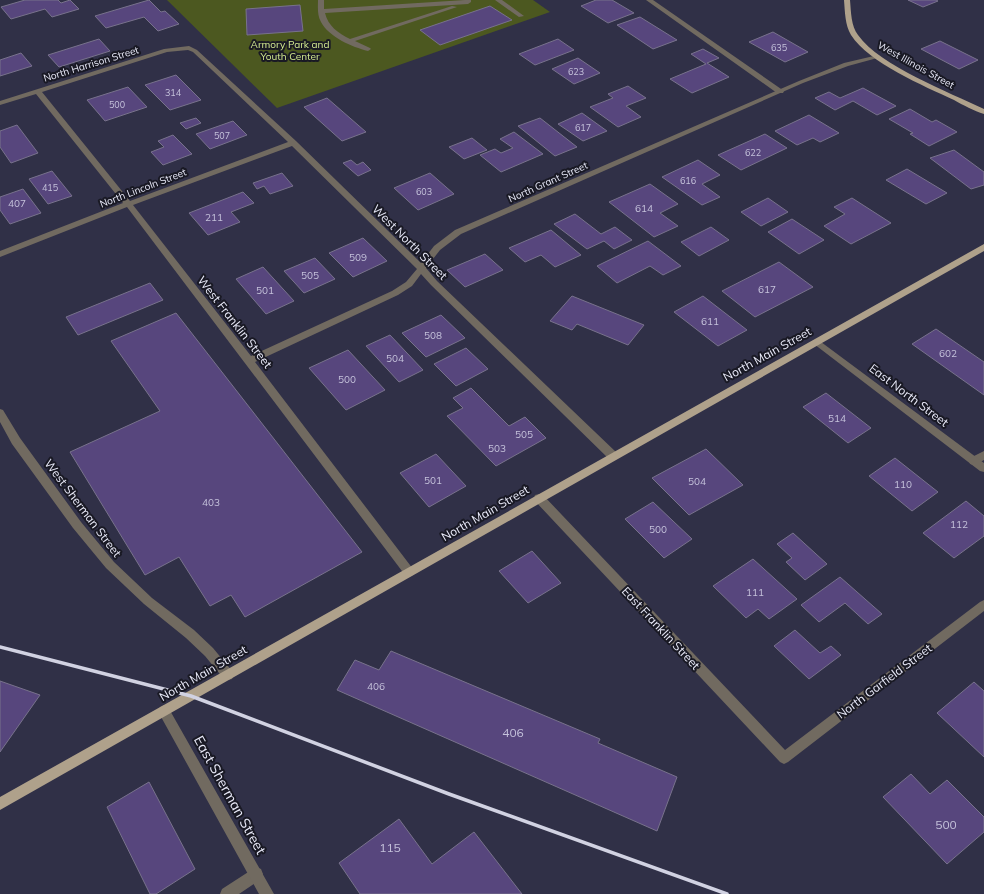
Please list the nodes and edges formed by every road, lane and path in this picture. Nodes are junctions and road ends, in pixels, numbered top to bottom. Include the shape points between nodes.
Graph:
1 (321, 0) edge
2 (498, 0) edge
3 (650, 0) edge
4 (847, 0) edge
5 (468, 1) edge
6 (321, 11) junction
7 (521, 16) dead end
8 (349, 41) junction
9 (189, 48) joint
10 (368, 49) dead end
11 (878, 57) junction
12 (37, 91) junction
13 (780, 91) junction
14 (0, 103) edge
15 (984, 112) edge
16 (293, 143) junction
17 (128, 204) junction
18 (984, 247) edge
19 (0, 254) edge
20 (421, 268) junction
21 (817, 342) junction
22 (248, 361) junction
23 (0, 413) edge
24 (984, 455) edge
25 (613, 456) junction
26 (974, 461) junction
27 (984, 468) edge
28 (539, 498) junction
29 (409, 572) junction
30 (984, 605) edge
31 (228, 675) junction
32 (164, 711) junction
33 (784, 758) joint
34 (0, 804) edge
35 (256, 874) junction
36 (227, 894) edge
37 (267, 894) edge

1 - 6 street
2 - 7 street
3 - 13 street
4 - 11 main road, West Illinois Street via 851,28 856,37
5 - 6 street
5 - 8 street
6 - 8 street via 324,22
8 - 10 street
9 - 12 street, North Harrison Street via 166,50
9 - 16 street, West North Street via 200,54
11 - 13 street, North Grant Street via 846,64
11 - 15 main road, West Illinois Street
12 - 14 street, North Harrison Street
12 - 17 street, West Franklin Street
13 - 20 street, North Grant Street via 458,232 437,248
16 - 17 street, North Lincoln Street
16 - 20 street, West North Street
17 - 19 street, North Lincoln Street
17 - 22 street, West Franklin Street
18 - 21 main road, North Main Street
20 - 22 street, North Grant Street via 409,284 395,293
20 - 25 street, West North Street
21 - 25 main road, North Main Street
21 - 26 street, East North Street
22 - 29 street, West Franklin Street
23 - 31 street, West Sherman Street via 16,441 110,566 148,601 190,634
24 - 26 street
25 - 28 main road, North Main Street
26 - 27 street, East North Street
28 - 29 main road, North Main Street
28 - 33 street, East Franklin Street
29 - 31 main road, North Main Street
30 - 33 street, North Garfield Street
31 - 32 main road, North Main Street
32 - 34 main road, North Main Street
32 - 35 street, East Sherman Street
35 - 36 street
35 - 37 street, East Sherman Street

